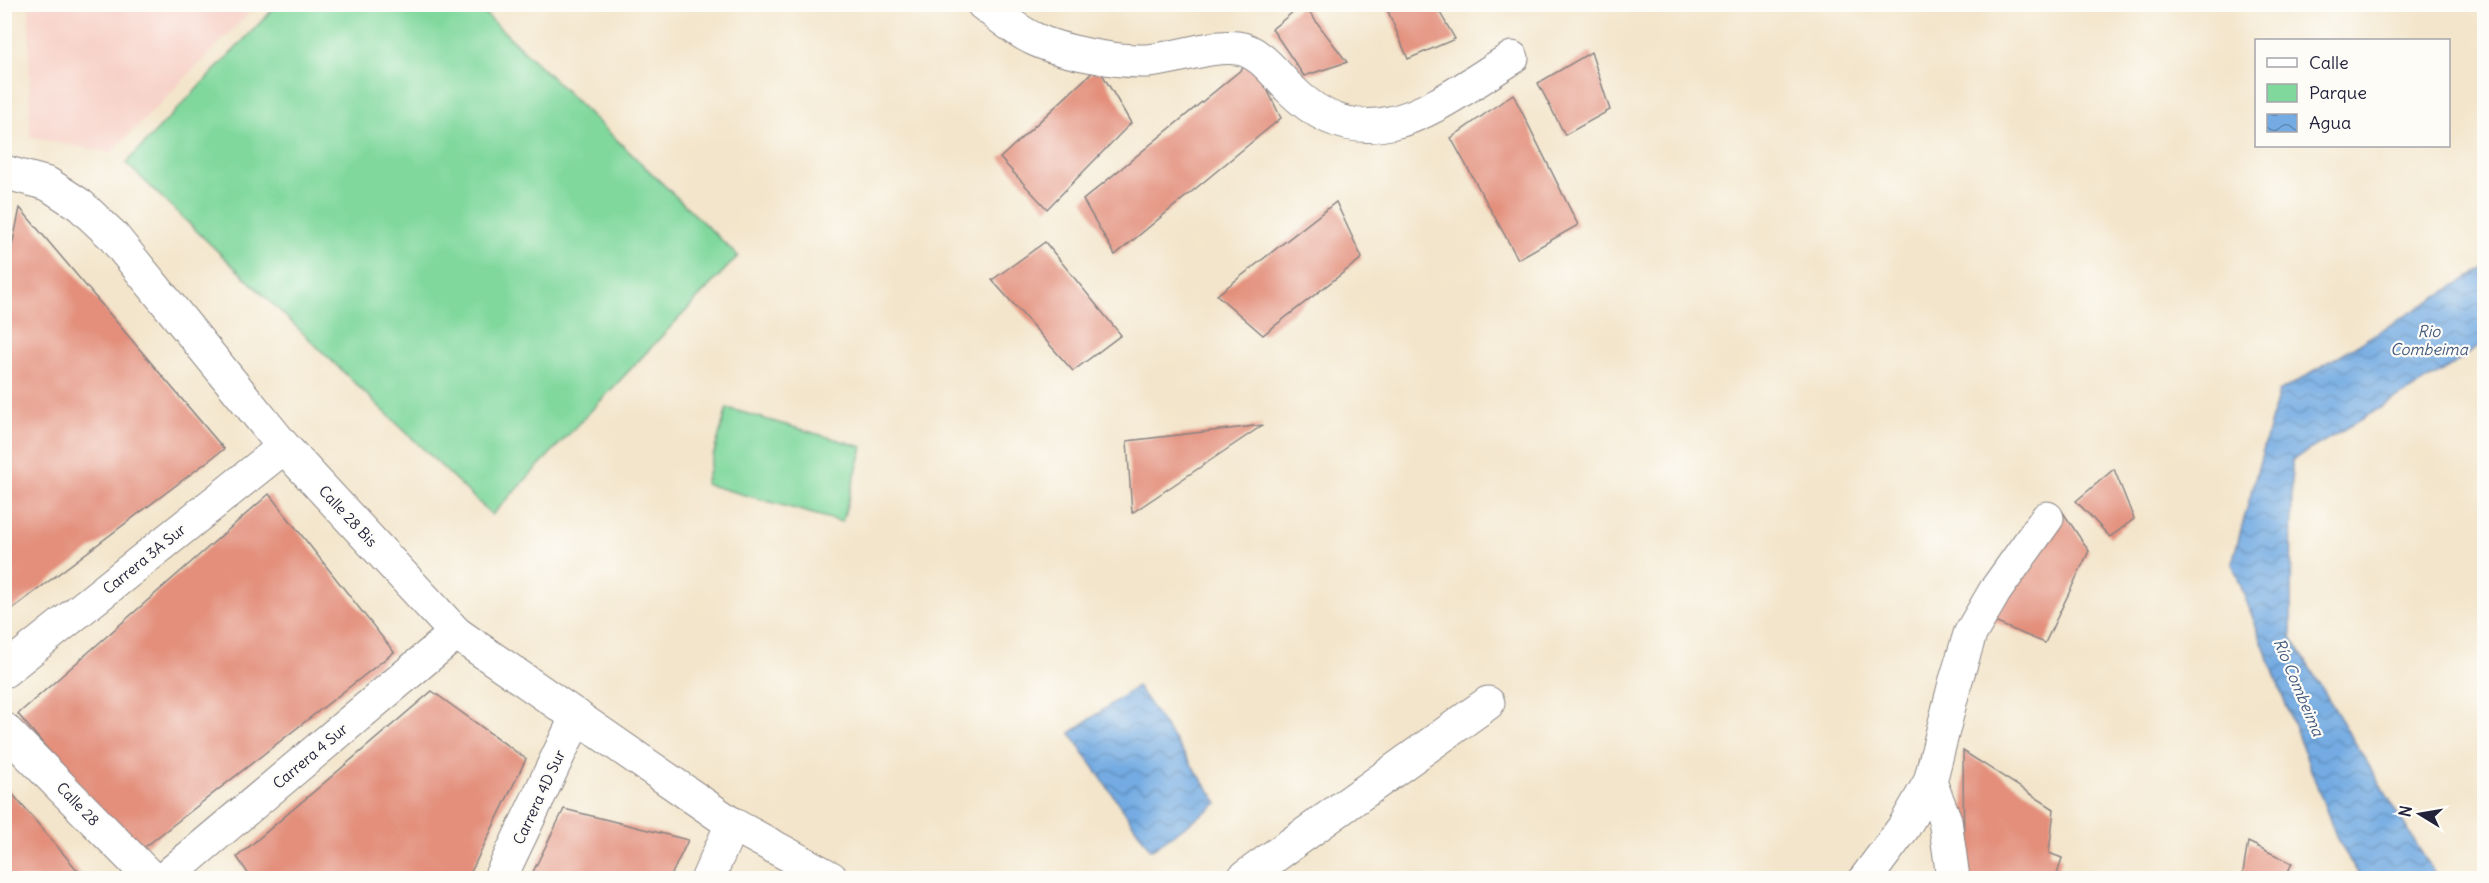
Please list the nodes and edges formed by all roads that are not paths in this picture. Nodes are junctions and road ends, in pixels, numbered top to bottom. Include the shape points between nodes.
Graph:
1 (983, 4) edge
2 (1512, 58) dead end
3 (4, 172) edge
4 (284, 447) junction
5 (2047, 518) dead end
6 (456, 633) junction
7 (4, 671) edge
8 (1488, 703) dead end
9 (577, 716) junction
10 (4, 729) edge
11 (1930, 782) junction
12 (732, 824) junction
13 (151, 879) edge
14 (165, 879) edge
15 (500, 879) edge
16 (708, 879) edge
17 (831, 879) edge
18 (1244, 879) edge
19 (1866, 879) edge
20 (1953, 879) edge

1 - 2 street via 1032,38 1095,57 1148,61 1239,48 1256,55 1305,104 1336,120 1367,126 1393,124 1420,115
3 - 4 street, Calle 28 Bis via 48,184 80,205 112,235
4 - 6 street, Calle 28 Bis
4 - 7 street, Carrera 3A Sur
5 - 11 street via 1970,634
6 - 9 street, Calle 28 Bis
6 - 14 street, Carrera 4 Sur
8 - 18 street
9 - 12 street, Calle 28 Bis
9 - 15 street, Carrera 4D Sur
10 - 13 street, Calle 28
11 - 19 street via 1904,827
11 - 20 street via 1945,820
12 - 16 street
12 - 17 street, Calle 28 Bis

